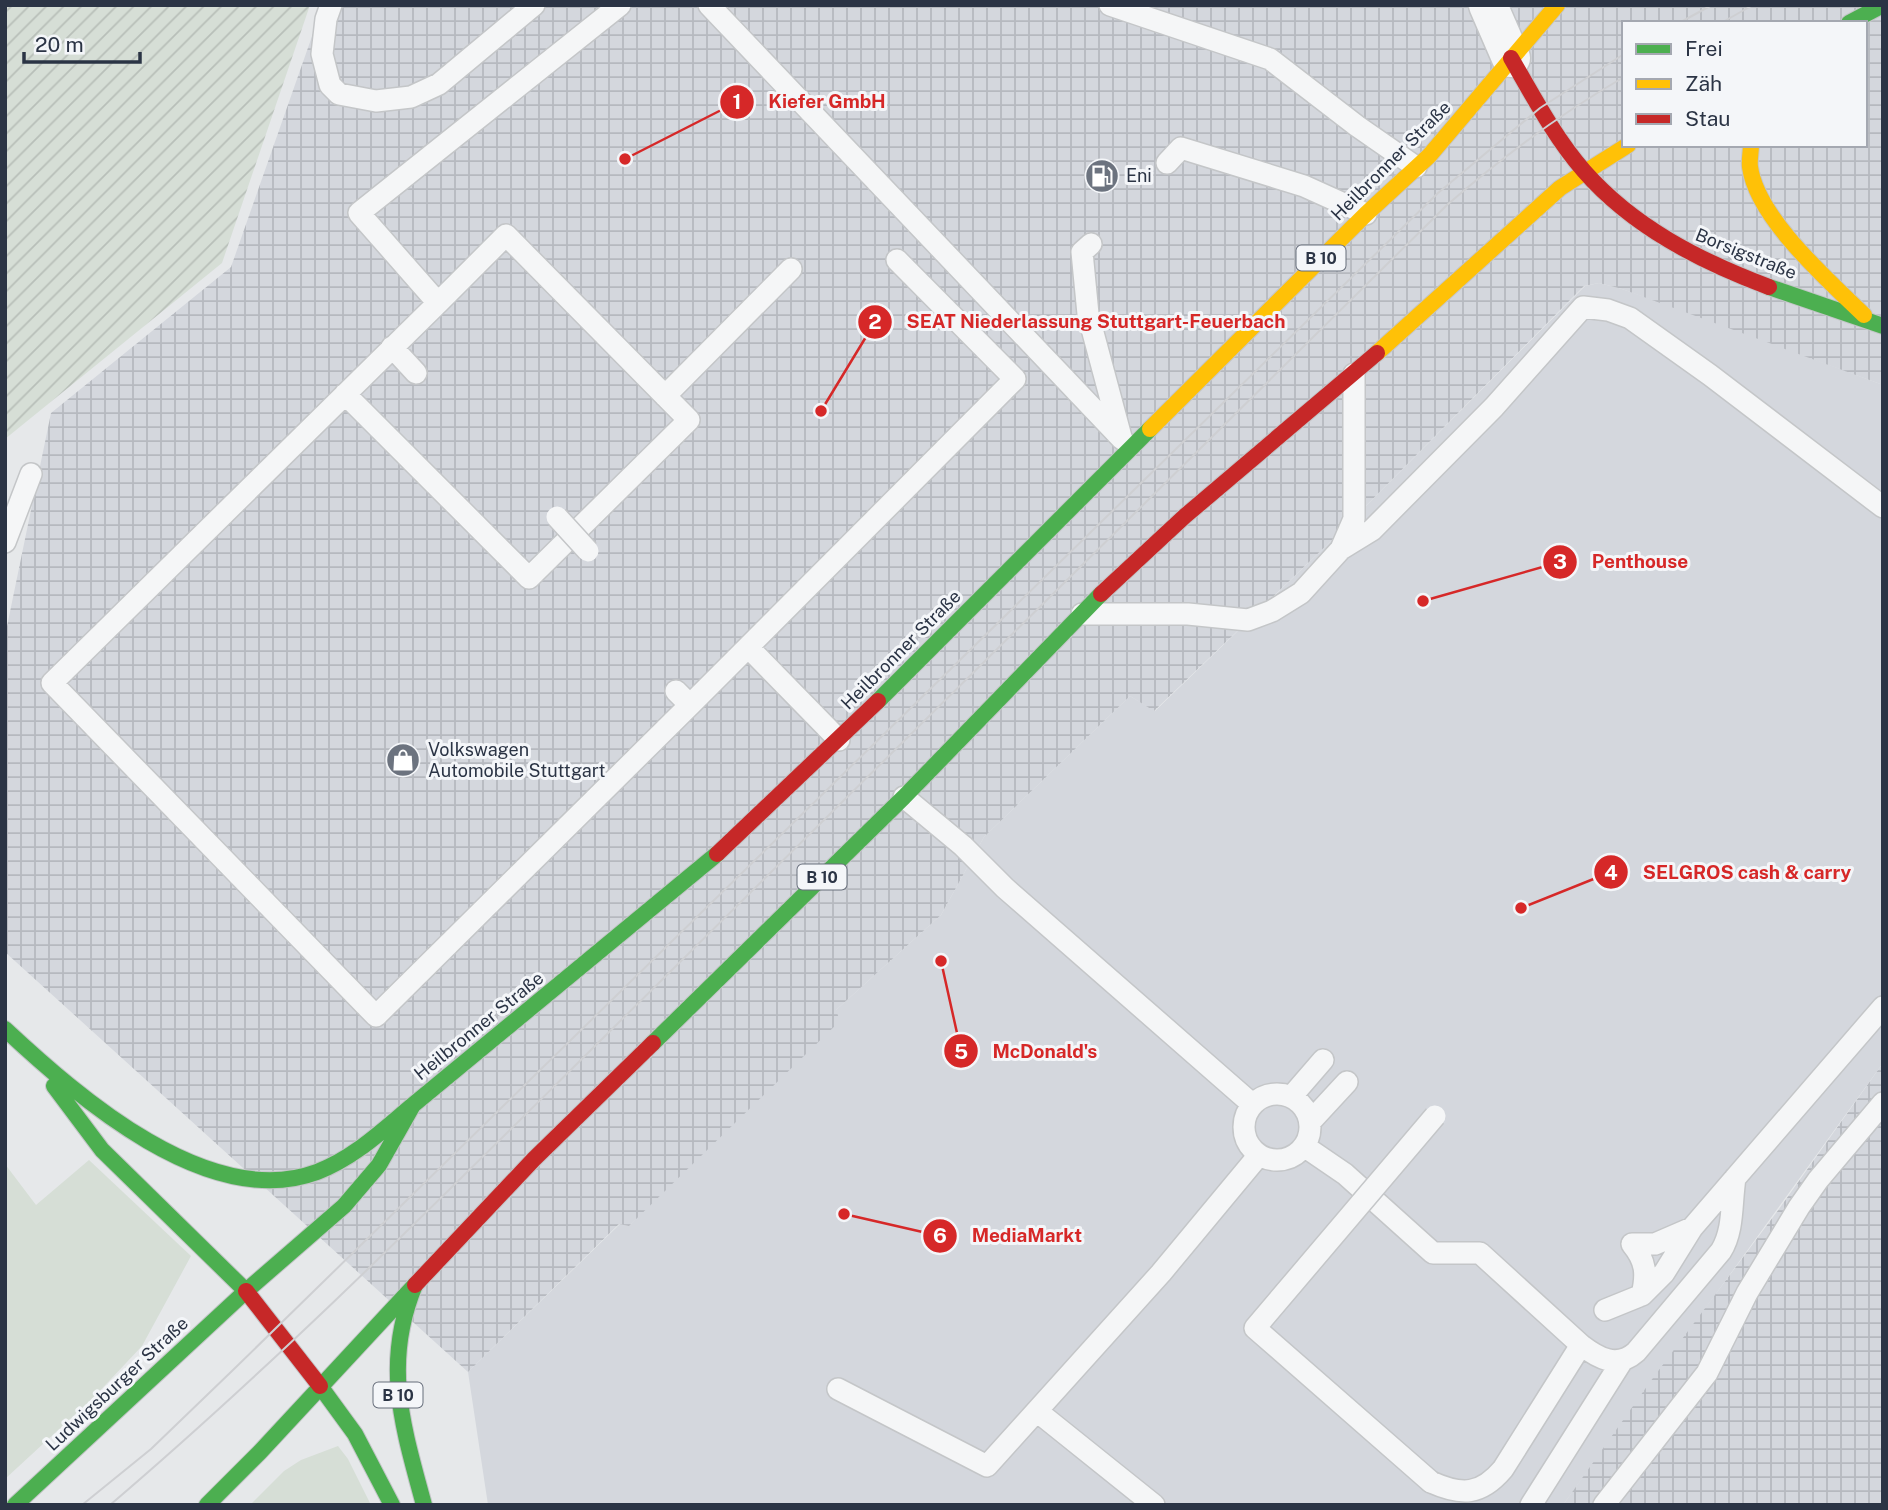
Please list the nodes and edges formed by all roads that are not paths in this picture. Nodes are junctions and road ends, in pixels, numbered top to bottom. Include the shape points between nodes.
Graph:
1 (331, 5) edge
2 (534, 5) edge
3 (620, 5) edge
4 (709, 5) edge
5 (1110, 5) edge
6 (1488, 5) edge
7 (1557, 5) edge
8 (1883, 5) edge
9 (1853, 21) edge
10 (1511, 58) junction
11 (1625, 147) edge
12 (1751, 147) edge
13 (1167, 163) dead end
14 (1416, 167) junction
15 (1584, 171) junction
16 (1366, 214) junction
17 (1091, 244) dead end
18 (897, 260) dead end
19 (791, 269) dead end
20 (438, 303) junction
21 (1876, 324) edge
22 (392, 347) junction
23 (416, 373) dead end
24 (1354, 374) junction
25 (345, 394) junction
26 (665, 396) junction
27 (1124, 446) junction
28 (31, 474) dead end
29 (1883, 507) edge
30 (572, 536) junction
31 (5, 542) edge
32 (1341, 549) junction
33 (588, 551) dead end
34 (1080, 614) junction
35 (748, 647) junction
36 (839, 740) junction
37 (904, 797) junction
38 (1883, 1007) edge
39 (5, 1029) edge
40 (33, 1056) junction
41 (1324, 1060) dead end
42 (1347, 1082) dead end
43 (1291, 1097) junction
44 (1883, 1103) edge
45 (1252, 1104) junction
46 (413, 1105) junction
47 (1435, 1116) dead end
48 (1310, 1122) junction
49 (1304, 1146) junction
50 (1259, 1155) junction
51 (1735, 1178) junction
52 (1692, 1228) junction
53 (415, 1285) junction
54 (246, 1291) junction
55 (1642, 1295) junction
56 (1605, 1310) dead end
57 (1581, 1345) junction
58 (1622, 1361) junction
59 (320, 1386) junction
60 (838, 1389) dead end
61 (1038, 1412) junction
62 (15, 1505) edge
63 (207, 1505) edge
64 (392, 1505) edge
65 (424, 1505) edge
66 (1154, 1505) edge
67 (1531, 1505) edge
68 (1604, 1505) edge

1 - 2 lane via 322,54 330,85 339,94 376,101 411,97 439,84
3 - 20 lane via 359,213
4 - 27 lane
5 - 14 lane via 1270,60
6 - 10 street
7 - 10 main road, Heilbronner Straße / B 10
8 - 9 main road
10 - 14 main road, Heilbronner Straße / B 10
10 - 15 main road, Borsigstraße
11 - 15 main road, B 10
12 - 21 main road via 1754,181 1772,216
13 - 16 lane via 1181,148 1304,186
14 - 16 main road, Heilbronner Straße / B 10
15 - 21 main road, Borsigstraße via 1621,208 1681,249
15 - 24 main road, B 10
16 - 27 main road, Heilbronner Straße / B 10
17 - 27 lane via 1082,252 1088,314
18 - 35 lane via 1015,379
19 - 26 lane
20 - 22 lane
20 - 26 lane via 506,235
22 - 23 lane
22 - 25 lane
24 - 32 lane via 1354,519
24 - 34 main road, B 10 via 1185,516
25 - 30 lane via 529,578
25 - 35 lane via 52,683 376,1016 683,698
26 - 30 lane via 689,420
27 - 36 main road, Heilbronner Straße / B 10
28 - 31 lane
29 - 32 lane via 1630,318 1583,307 1494,407 1372,530
30 - 33 lane, bridge via 556,517
32 - 34 lane via 1301,593 1248,620 1188,614
34 - 37 main road, B 10
35 - 36 lane
36 - 46 main road, Heilbronner Straße / B 10 via 718,854
37 - 45 lane
37 - 53 main road, B 10 via 534,1159
38 - 51 lane
39 - 40 main road, B 10
40 - 46 main road, B 10 via 130,1128 193,1163 248,1179 315,1172 334,1164
40 - 54 main road, B 10 via 102,1150
41 - 43 lane
42 - 48 lane
43 - 45 lane via 1270,1094
43 - 48 lane via 1300,1102
44 - 68 lane via 1818,1180 1747,1293 1707,1373
45 - 50 lane via 1244,1121 1247,1140
46 - 54 main road, Heilbronner Straße via 366,1183
47 - 57 lane, bridge via 1255,1328 1431,1482 1449,1490 1472,1491 1490,1483 1503,1469
48 - 49 lane
49 - 50 lane via 1283,1160
49 - 57 lane via 1345,1174 1433,1253 1480,1253
50 - 61 lane
51 - 52 lane
51 - 58 lane via 1730,1227 1721,1251 1636,1352
52 - 55 lane via 1664,1273
52 - 55 lane via 1655,1244 1632,1244 1645,1266
53 - 59 main road
53 - 65 main road, B 10 via 399,1329 397,1381 402,1423
54 - 59 main road
54 - 62 main road, Ludwigsburger Straße
55 - 56 lane
57 - 58 lane via 1597,1357
58 - 67 lane
59 - 63 main road
59 - 64 main road via 359,1441
60 - 61 lane via 987,1466
61 - 66 lane

